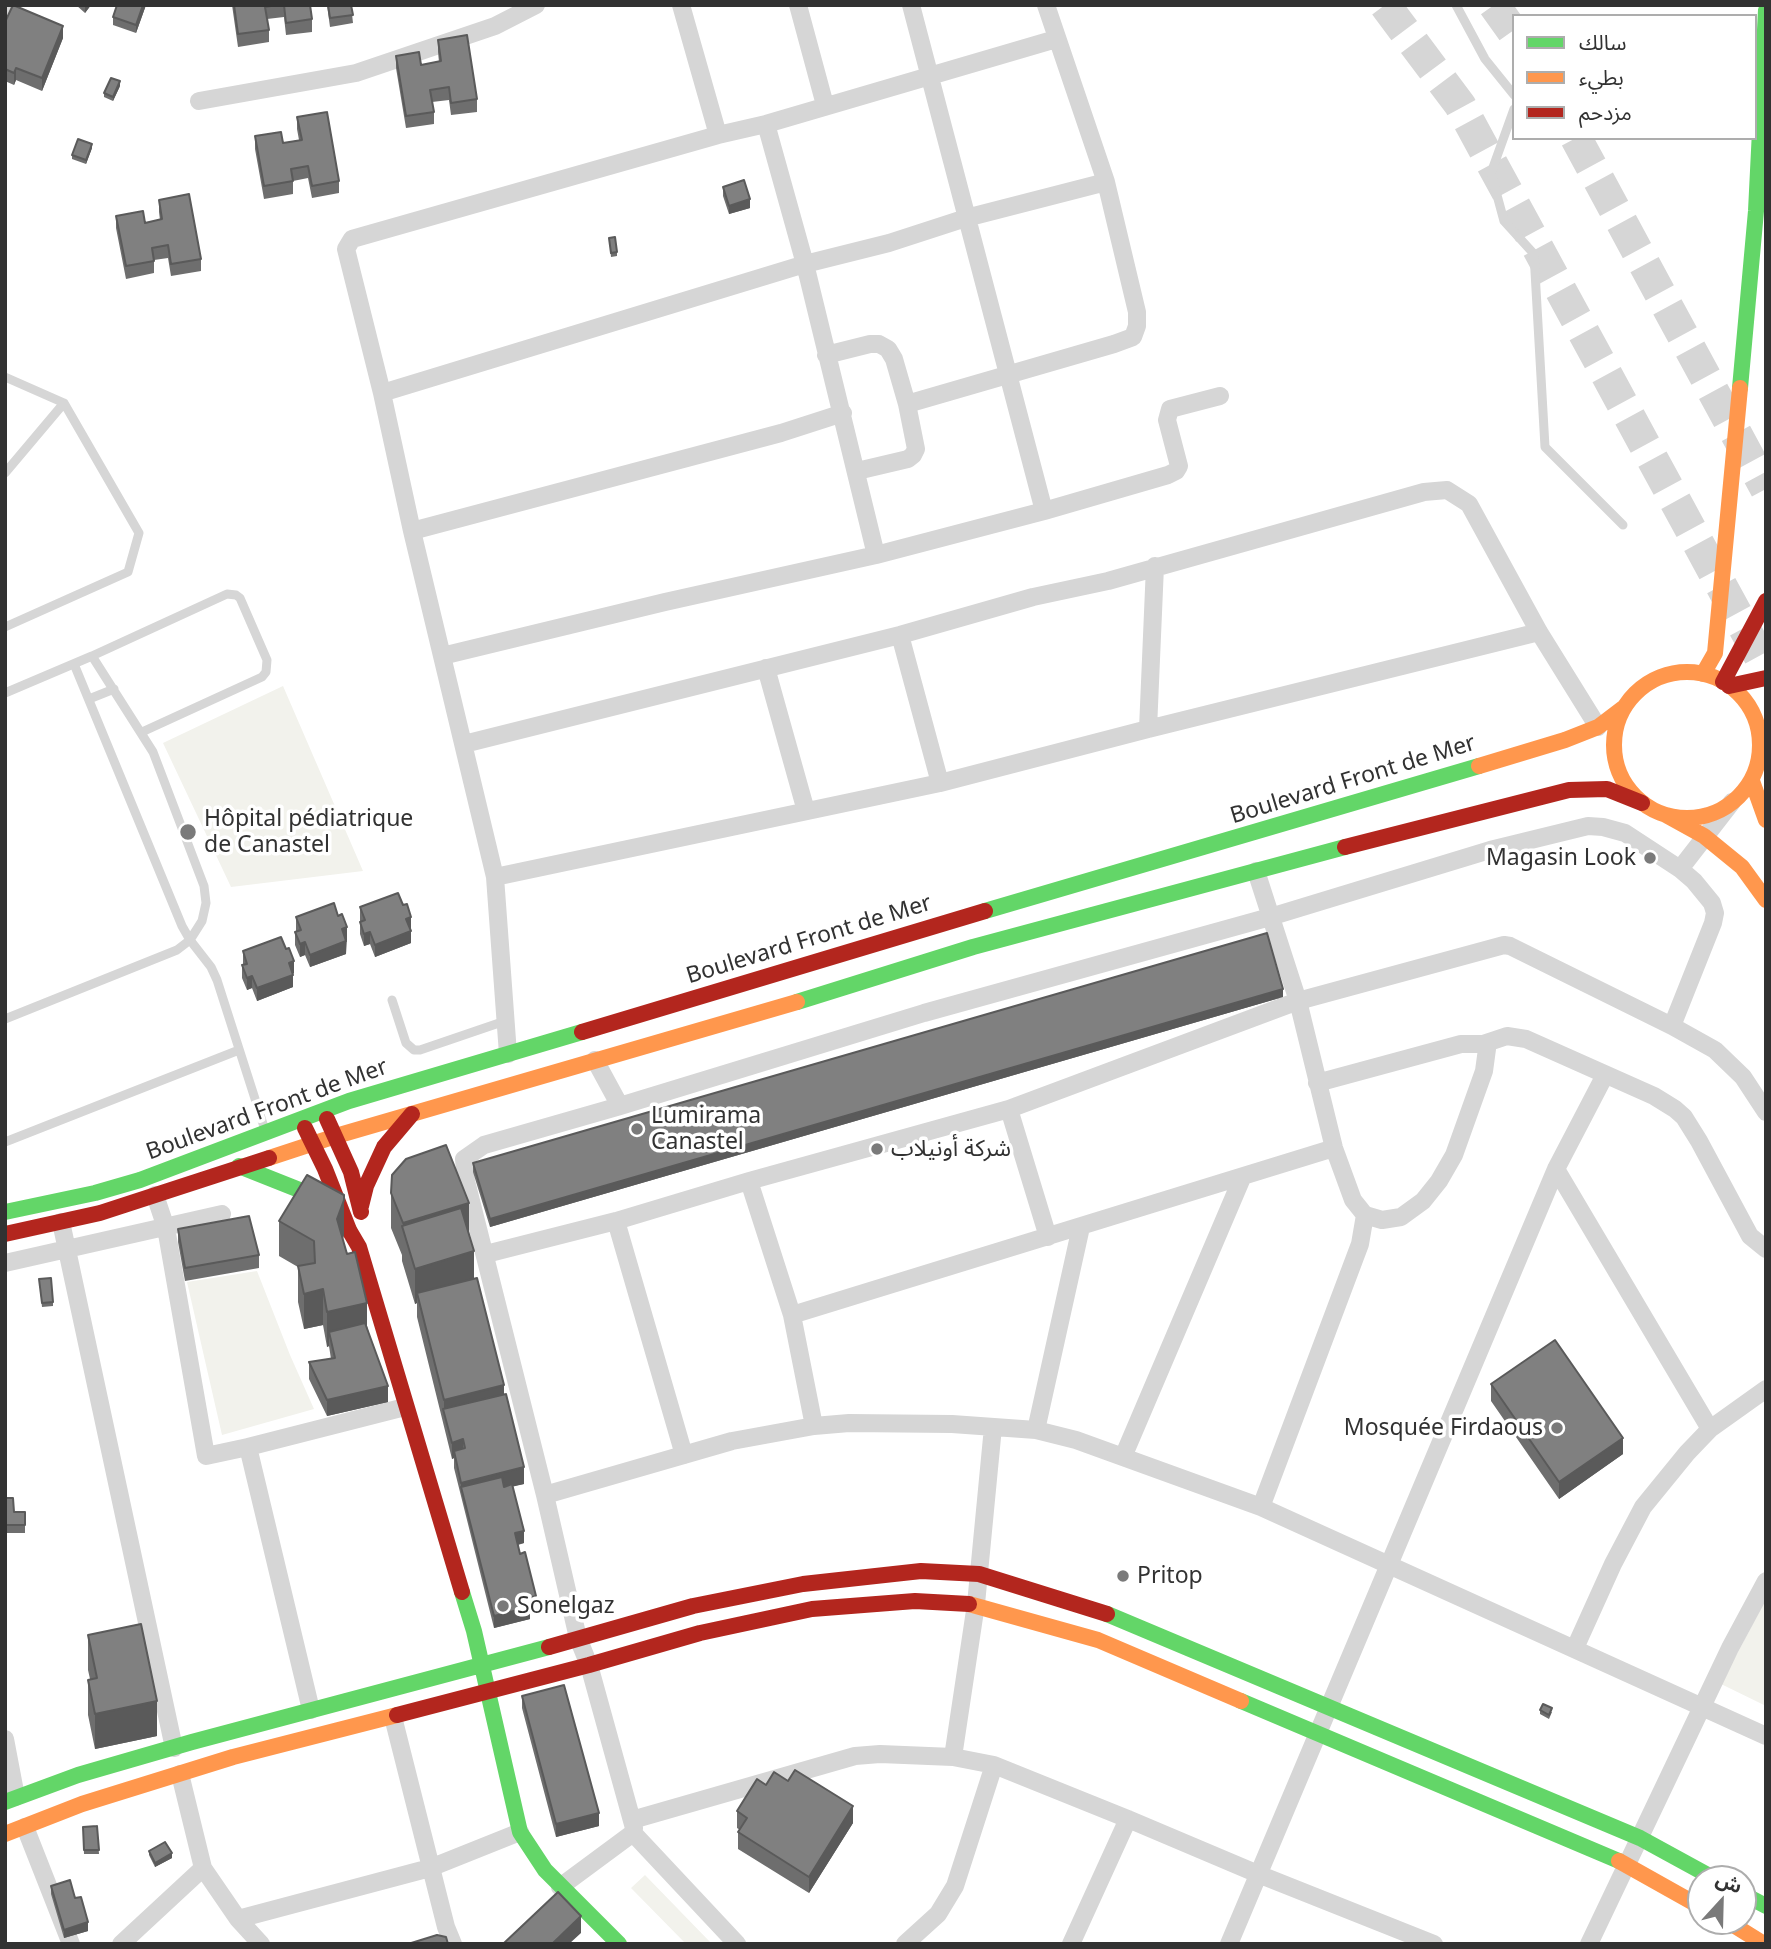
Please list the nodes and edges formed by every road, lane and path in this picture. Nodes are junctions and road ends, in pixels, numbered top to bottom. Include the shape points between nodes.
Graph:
1 (8, 5) edge
2 (536, 5) edge
3 (681, 5) edge
4 (798, 5) edge
5 (911, 5) edge
6 (1046, 5) edge
7 (1456, 5) edge
8 (5, 10) edge
9 (1766, 10) edge
10 (1056, 39) junction
11 (931, 76) junction
12 (1512, 93) edge
13 (199, 101) dead end
14 (825, 105) junction
15 (1512, 115) edge
16 (766, 124) junction
17 (718, 135) junction
18 (1106, 182) junction
19 (1756, 211) junction
20 (966, 218) junction
21 (1766, 239) edge
22 (805, 264) junction
23 (826, 355) junction
24 (1008, 375) junction
25 (5, 377) edge
26 (382, 393) junction
27 (1220, 396) dead end
28 (64, 403) junction
29 (906, 404) junction
30 (843, 413) junction
31 (857, 471) junction
32 (5, 473) edge
33 (1044, 511) junction
34 (1623, 525) dead end
35 (412, 531) junction
36 (876, 555) junction
37 (1155, 566) junction
38 (1766, 601) edge
39 (5, 626) edge
40 (1539, 632) junction
41 (900, 635) junction
42 (92, 656) junction
43 (443, 656) junction
44 (74, 664) junction
45 (766, 668) junction
46 (1703, 674) junction
47 (1766, 678) edge
48 (1726, 684) junction
49 (114, 689) junction
50 (5, 693) edge
51 (89, 699) junction
52 (1623, 708) junction
53 (1598, 727) junction
54 (1147, 729) junction
55 (142, 732) junction
56 (464, 744) junction
57 (1758, 774) edge
58 (940, 783) junction
59 (1732, 802) junction
60 (1642, 803) junction
61 (806, 811) junction
62 (1666, 815) junction
63 (1766, 820) edge
64 (1704, 836) junction
65 (1680, 869) junction
66 (1256, 871) junction
67 (495, 877) junction
68 (1766, 900) edge
69 (1270, 917) junction
70 (190, 940) junction
71 (392, 1000) dead end
72 (1298, 1001) junction
73 (5, 1019) edge
74 (505, 1021) junction
75 (1672, 1026) junction
76 (1483, 1044) junction
77 (239, 1050) junction
78 (508, 1054) junction
79 (595, 1060) junction
80 (1605, 1075) junction
81 (1317, 1083) junction
82 (620, 1106) junction
83 (1009, 1109) junction
84 (322, 1111) junction
85 (1766, 1112) edge
86 (412, 1114) junction
87 (300, 1118) junction
88 (266, 1132) junction
89 (336, 1136) junction
90 (5, 1142) edge
91 (313, 1144) junction
92 (1334, 1149) junction
93 (273, 1155) junction
94 (239, 1166) junction
95 (1556, 1169) junction
96 (1242, 1178) junction
97 (749, 1181) junction
98 (155, 1195) junction
99 (361, 1206) junction
100 (5, 1212) edge
101 (222, 1214) dead end
102 (1365, 1215) junction
103 (616, 1221) junction
104 (61, 1222) junction
105 (1081, 1227) junction
106 (166, 1228) junction
107 (349, 1230) junction
108 (5, 1234) edge
109 (1048, 1237) junction
110 (359, 1247) junction
111 (67, 1248) junction
112 (1766, 1249) edge
113 (486, 1254) junction
114 (5, 1263) edge
115 (792, 1315) junction
116 (1766, 1389) edge
117 (405, 1407) junction
118 (814, 1426) junction
119 (993, 1427) junction
120 (1710, 1429) junction
121 (1036, 1430) junction
122 (248, 1447) junction
123 (684, 1455) junction
124 (1123, 1457) junction
125 (545, 1494) junction
126 (1261, 1507) junction
127 (1389, 1565) junction
128 (979, 1574) junction
129 (1766, 1581) edge
130 (976, 1604) junction
131 (578, 1638) junction
132 (1575, 1648) junction
133 (483, 1664) junction
134 (589, 1665) junction
135 (488, 1690) junction
136 (1703, 1706) junction
137 (1328, 1707) junction
138 (311, 1710) junction
139 (393, 1717) junction
140 (1317, 1732) junction
141 (1766, 1736) edge
142 (5, 1740) edge
143 (174, 1748) junction
144 (953, 1757) junction
145 (994, 1765) junction
146 (180, 1774) junction
147 (11, 1800) edge
148 (1128, 1819) junction
149 (632, 1826) junction
150 (25, 1827) junction
151 (520, 1832) junction
152 (5, 1834) edge
153 (1640, 1838) junction
154 (1626, 1864) junction
155 (1689, 1865) edge
156 (203, 1868) junction
157 (430, 1868) junction
158 (1258, 1874) junction
159 (561, 1886) junction
160 (1687, 1899) edge
161 (238, 1919) junction
162 (71, 1944) edge
163 (121, 1944) edge
164 (261, 1944) edge
165 (453, 1944) edge
166 (619, 1944) edge
167 (737, 1944) edge
168 (905, 1944) edge
169 (1071, 1944) edge
170 (1229, 1944) edge
171 (1434, 1944) edge
172 (1589, 1944) edge

1 - 8 lane
2 - 13 street via 495,26 356,74
3 - 17 street
4 - 14 street
5 - 11 street
6 - 10 street
7 - 12 lane via 1485,59
9 - 19 main road
10 - 11 street
10 - 18 street
11 - 14 street
11 - 20 street
14 - 16 street
15 - 34 lane via 1491,173 1504,221 1534,254 1545,447
16 - 17 street
16 - 22 street
17 - 26 street via 352,239 345,254
18 - 20 street
18 - 24 street via 1137,312 1133,337
19 - 21 main road
19 - 46 main road via 1715,653
20 - 22 street
20 - 24 street
22 - 23 street
22 - 26 street
23 - 29 street via 870,344 888,349
23 - 30 street
24 - 29 street
24 - 33 street
25 - 28 lane
26 - 35 street
27 - 33 street via 1173,407 1168,413 1179,462 1176,471
28 - 32 lane
28 - 39 lane via 139,533 128,572
29 - 31 street via 916,449 913,455
30 - 31 street
30 - 35 street
31 - 36 street
33 - 36 street
35 - 43 street
36 - 43 street
37 - 40 street via 1424,492 1447,490 1469,505
37 - 41 street
37 - 54 street
38 - 48 main road
40 - 53 street
40 - 54 street
41 - 45 street
41 - 58 street
42 - 44 lane
42 - 49 lane
42 - 55 lane via 227,594 240,598 267,660 266,672
43 - 56 street
44 - 50 lane
44 - 51 lane
45 - 56 street
45 - 61 street
46 - 48 main road
46 - 52 main road via 1684,672 1649,682
47 - 48 main road
48 - 57 main road via 1746,702 1756,723
49 - 51 lane
49 - 55 lane
51 - 70 lane
52 - 53 main road, Boulevard Front de Mer
52 - 60 main road via 1615,727 1617,769
53 - 78 main road, Boulevard Front de Mer
54 - 58 street
55 - 70 lane via 204,887 202,920
56 - 67 street
57 - 59 main road
57 - 63 main road
58 - 61 street
59 - 62 main road via 1700,817
59 - 64 street
60 - 62 main road
60 - 66 main road via 1607,789 1569,790
61 - 67 street
62 - 64 main road
64 - 65 street
64 - 68 main road via 1742,867
65 - 69 street via 1625,833 1588,826 1490,850
65 - 75 street via 1712,903 1715,913
66 - 69 street
66 - 79 main road via 973,947
67 - 74 street
69 - 72 street
69 - 82 street via 924,1013
70 - 73 lane via 177,950
70 - 77 lane via 218,980
71 - 74 lane via 406,1043 414,1050
72 - 75 street via 1504,945
72 - 81 street
72 - 83 street
74 - 78 street
75 - 85 street via 1729,1062
76 - 80 street via 1507,1036 1526,1039
76 - 81 street via 1461,1044
76 - 102 street via 1488,1056 1485,1071 1454,1155 1439,1181 1423,1201 1401,1217 1382,1220
77 - 88 lane
77 - 90 lane
78 - 84 main road, Boulevard Front de Mer
79 - 82 street
79 - 86 main road
80 - 95 street
80 - 112 street via 1654,1096 1685,1117 1750,1236
81 - 92 street
82 - 113 street via 484,1144 464,1159
83 - 97 street
83 - 109 street
84 - 87 main road, Boulevard Front de Mer
84 - 89 main road
86 - 89 main road
86 - 99 main road via 384,1147
87 - 88 main road, Boulevard Front de Mer
87 - 91 main road
88 - 93 main road
88 - 100 main road, Boulevard Front de Mer via 140,1180
89 - 91 main road
89 - 99 main road
91 - 93 main road
91 - 107 main road
92 - 96 street
92 - 102 street via 1353,1200
93 - 94 main road
94 - 98 main road
94 - 107 main road via 307,1193
95 - 120 street
95 - 127 street
96 - 105 street
96 - 124 street
97 - 103 street
97 - 115 street
98 - 104 main road
98 - 106 street
99 - 110 main road
101 - 106 street
102 - 126 street via 1360,1244
103 - 113 street
103 - 123 street
104 - 108 main road
104 - 111 street
105 - 109 street
105 - 121 street
106 - 111 street
106 - 122 street via 206,1456
107 - 110 main road
109 - 115 street
110 - 117 main road
111 - 114 street
111 - 143 street
113 - 125 street via 486,1286
115 - 118 street
116 - 120 street
117 - 122 street
117 - 133 main road
118 - 119 street
118 - 123 street
119 - 121 street
119 - 128 street
120 - 132 street via 1643,1507
121 - 124 street
122 - 138 street
123 - 125 street
124 - 126 street
125 - 131 street
126 - 127 street
127 - 132 street
127 - 137 street
128 - 130 street
128 - 131 main road via 921,1572 803,1584 693,1606
128 - 137 main road via 1101,1612
129 - 136 street
130 - 134 main road via 915,1601 812,1609 700,1633
130 - 140 main road via 1098,1640
130 - 144 street
131 - 133 main road
131 - 134 street
132 - 136 street
133 - 135 main road
133 - 138 main road
134 - 135 main road
134 - 149 street
135 - 139 main road
135 - 151 main road
136 - 141 street
136 - 153 street
137 - 140 street
137 - 153 main road
138 - 143 main road
139 - 146 main road
139 - 157 street
140 - 154 main road
140 - 158 street
142 - 147 street
143 - 147 main road
144 - 145 street
144 - 149 street via 855,1756
145 - 148 street
145 - 168 street via 956,1886 938,1914
146 - 150 main road
146 - 156 street
148 - 158 street
148 - 169 street
149 - 159 street
149 - 167 street
150 - 152 main road
150 - 162 street
151 - 157 street
151 - 159 main road via 545,1871
153 - 154 street
153 - 155 main road
154 - 160 main road
154 - 172 street
156 - 161 street
156 - 163 street
157 - 161 street
157 - 165 street
158 - 170 street
158 - 171 street
159 - 166 main road
161 - 164 street

